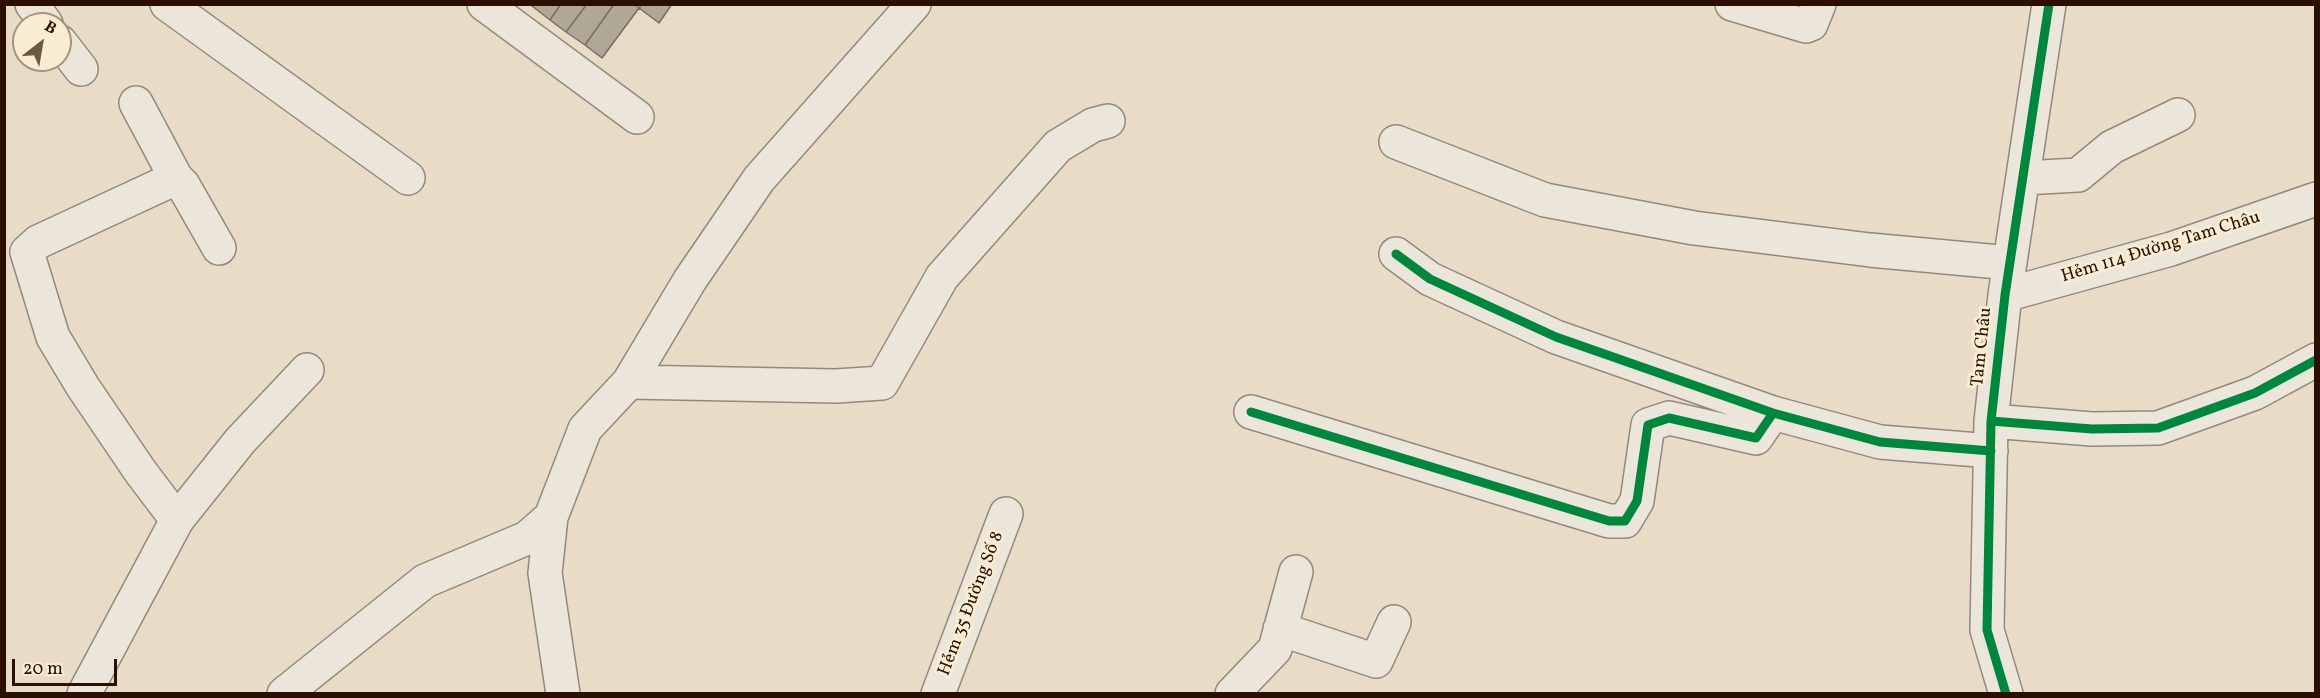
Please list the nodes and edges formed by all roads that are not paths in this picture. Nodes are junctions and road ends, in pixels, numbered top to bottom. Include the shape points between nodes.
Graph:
1 (167, 4) edge
2 (484, 4) edge
3 (914, 4) edge
4 (1732, 4) edge
5 (1819, 4) edge
6 (2049, 4) edge
7 (72, 57) edge
8 (81, 69) dead end
9 (136, 104) dead end
10 (2178, 115) dead end
11 (637, 117) dead end
12 (1108, 121) dead end
13 (1396, 142) dead end
14 (176, 178) junction
15 (408, 178) dead end
16 (2023, 178) junction
17 (2316, 199) edge
18 (219, 248) dead end
19 (1396, 254) dead end
20 (2010, 262) junction
21 (2005, 295) junction
22 (2316, 360) edge
23 (307, 370) dead end
24 (628, 382) junction
25 (1251, 412) dead end
26 (1773, 413) junction
27 (1991, 436) junction
28 (1006, 514) dead end
29 (551, 517) junction
30 (177, 520) junction
31 (1296, 573) dead end
32 (1394, 622) dead end
33 (1280, 629) junction
34 (84, 693) edge
35 (284, 693) edge
36 (563, 693) edge
37 (938, 693) edge
38 (1232, 693) edge
39 (2006, 693) edge

1 - 15 street
2 - 11 street
3 - 24 street via 759,179 690,280
4 - 5 street via 1806,26 1811,24
6 - 16 street, Tam Châu
7 - 8 street
9 - 14 street
10 - 16 street via 2112,147 2078,175
12 - 24 street via 1093,125 1058,146 942,277 882,383 836,386
13 - 20 street via 1545,200 1694,228 1870,250
14 - 18 street
14 - 30 street via 38,242 27,252 53,337 127,453
16 - 20 street, Tam Châu
17 - 21 street, Hẻm 114 Đường Tam Châu via 2171,249
19 - 26 street via 1430,279 1556,337
20 - 21 street, Tam Châu
21 - 27 street, Tam Châu
22 - 27 street via 2255,393 2158,428
23 - 30 street via 240,441
24 - 29 street via 585,429
25 - 26 street via 1617,521 1625,521 1636,501 1648,425 1669,418 1756,438
26 - 27 street via 1880,442
27 - 39 street, Tam Châu via 1987,630
28 - 37 street, Hẻm 35 Đường Số 8
29 - 35 street via 527,538 425,581
29 - 36 street via 545,573
30 - 34 street
31 - 33 street
32 - 33 street via 1376,661
33 - 38 street via 1275,649

